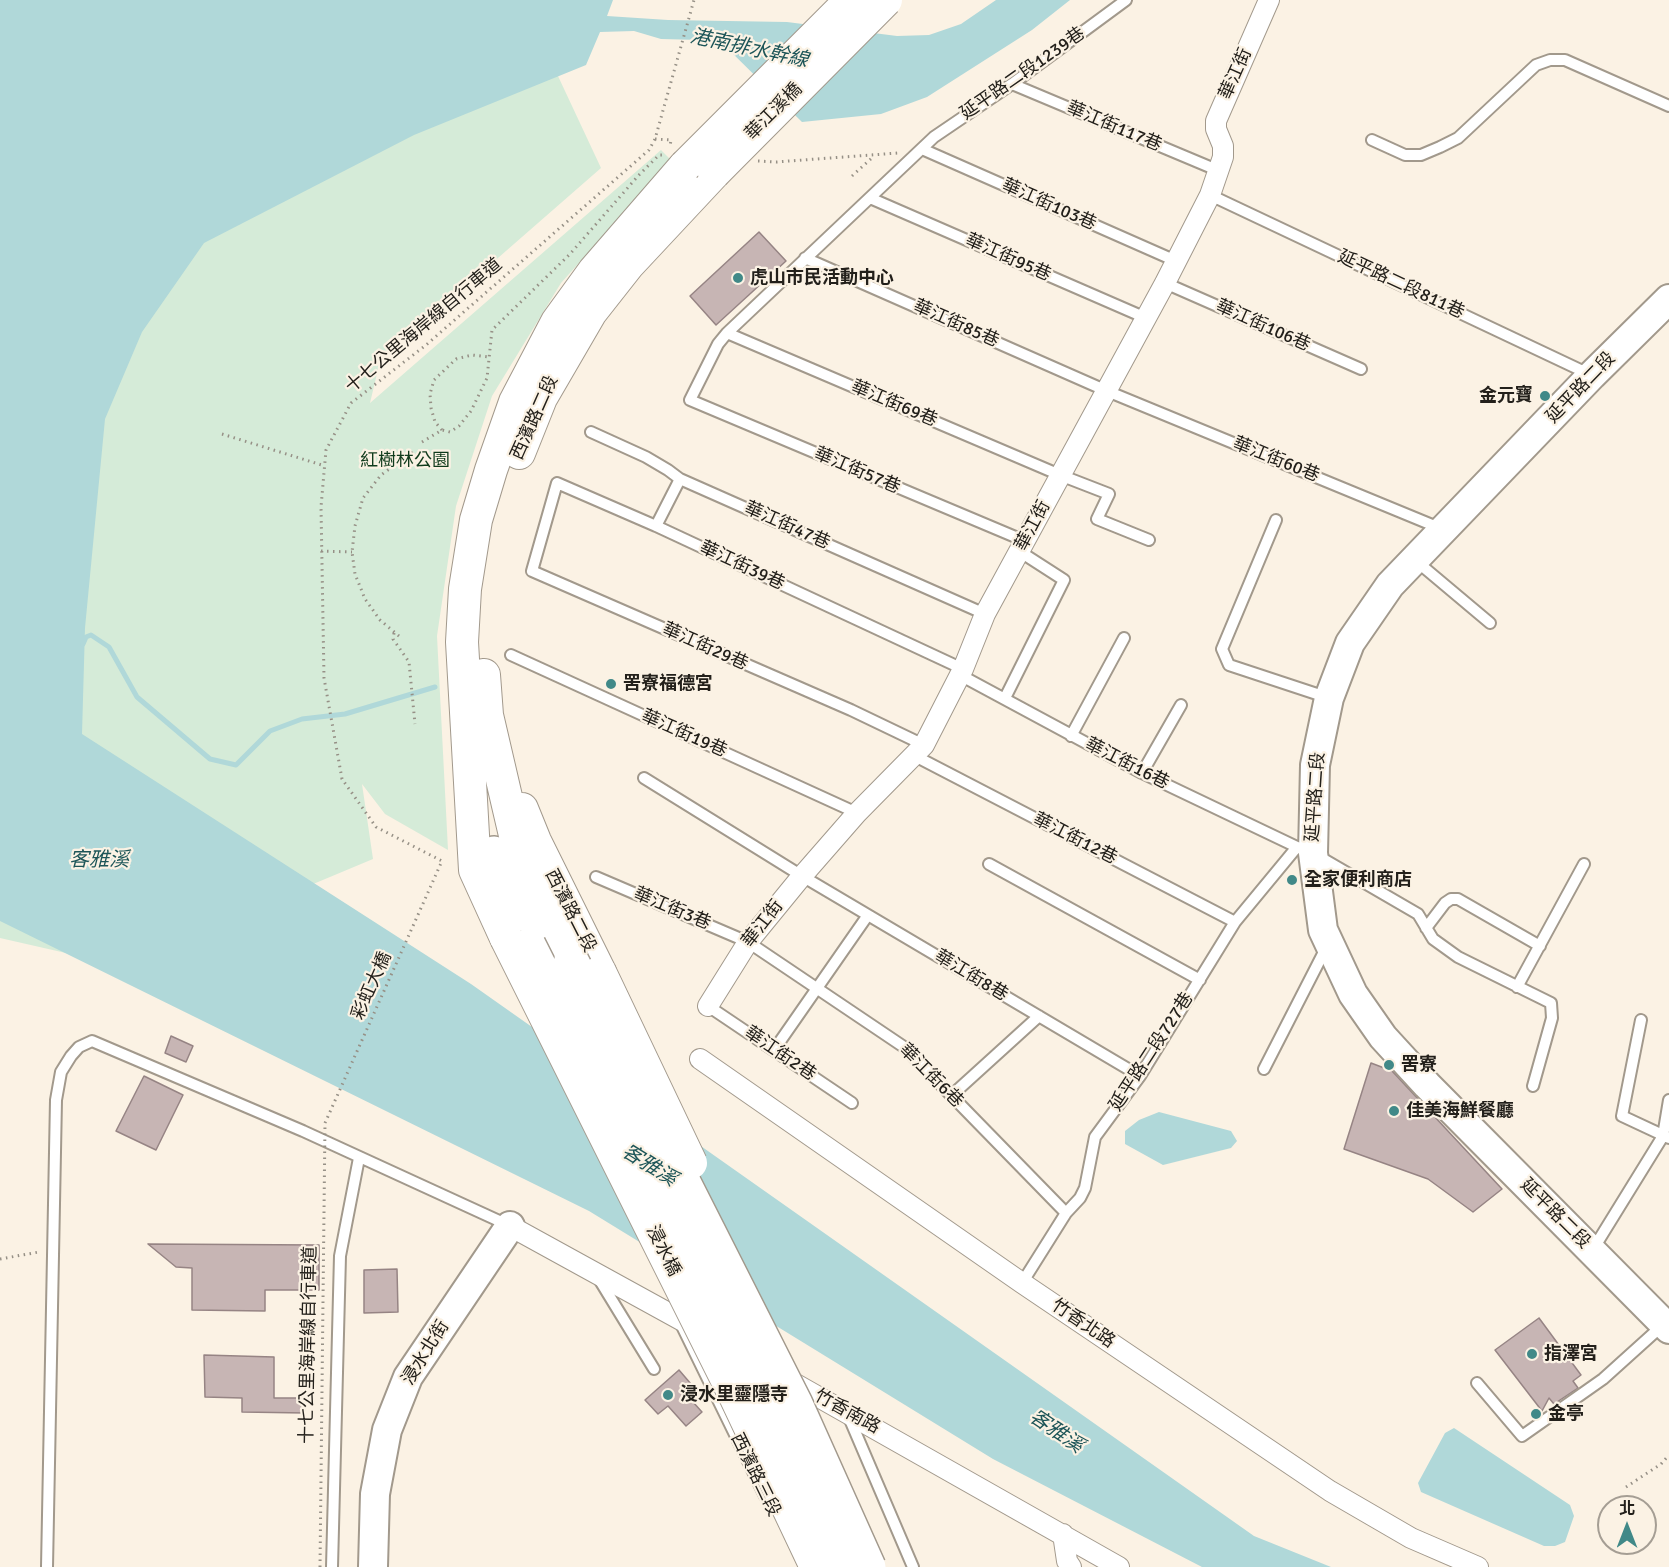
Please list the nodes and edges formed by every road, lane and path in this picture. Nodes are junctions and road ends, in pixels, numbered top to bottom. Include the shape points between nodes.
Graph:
1 (694, 0) edge
2 (851, 0) edge
3 (886, 0) edge
4 (1126, 0) edge
5 (1269, 0) edge
6 (1012, 84) junction
7 (1669, 106) edge
8 (655, 139) junction
9 (1372, 140) dead end
10 (922, 150) junction
11 (874, 155) dead end
12 (689, 162) junction
13 (1217, 170) junction
14 (852, 176) dead end
15 (1210, 195) junction
16 (870, 198) junction
17 (805, 258) junction
18 (1176, 261) junction
19 (1165, 283) junction
20 (1669, 299) edge
21 (1146, 318) junction
22 (727, 333) junction
23 (489, 357) dead end
24 (1361, 369) dead end
25 (1592, 375) junction
26 (1107, 391) junction
27 (690, 400) joint
28 (442, 430) dead end
29 (591, 432) dead end
30 (222, 434) dead end
31 (414, 451) dead end
32 (325, 466) junction
33 (1060, 475) junction
34 (680, 479) junction
35 (1276, 520) dead end
36 (546, 522) joint
37 (656, 526) junction
38 (1444, 529) junction
39 (1149, 540) dead end
40 (1022, 546) junction
41 (321, 551) junction
42 (352, 552) junction
43 (1415, 560) junction
44 (985, 614) junction
45 (1490, 623) dead end
46 (394, 633) junction
47 (399, 636) dead end
48 (1125, 638) dead end
49 (511, 655) dead end
50 (961, 672) junction
51 (1005, 698) junction
52 (1329, 698) junction
53 (1180, 705) dead end
54 (476, 714) junction
55 (415, 724) dead end
56 (1071, 736) junction
57 (919, 750) junction
58 (1142, 773) junction
59 (644, 778) dead end
60 (857, 813) junction
61 (505, 849) junction
62 (1305, 850) junction
63 (442, 861) joint
64 (989, 864) dead end
65 (1584, 864) dead end
66 (802, 876) junction
67 (596, 877) dead end
68 (868, 915) junction
69 (1235, 922) junction
70 (1426, 928) junction
71 (518, 941) junction
72 (748, 942) junction
73 (1329, 943) junction
74 (1540, 946) junction
75 (1200, 980) junction
76 (1517, 987) junction
77 (817, 988) junction
78 (708, 1006) joint
79 (1039, 1016) junction
80 (1641, 1020) dead end
81 (774, 1050) junction
82 (700, 1059) dead end
83 (1264, 1069) dead end
84 (1140, 1076) junction
85 (1533, 1086) dead end
86 (952, 1095) junction
87 (1669, 1100) edge
88 (852, 1103) dead end
89 (325, 1123) joint
90 (1666, 1137) edge
91 (359, 1158) junction
92 (1066, 1213) junction
93 (510, 1226) junction
94 (53, 1250) junction
95 (1592, 1251) junction
96 (0, 1259) edge
97 (596, 1273) junction
98 (1022, 1283) junction
99 (678, 1319) junction
100 (1666, 1326) edge
101 (654, 1369) dead end
102 (1477, 1383) dead end
103 (847, 1412) junction
104 (1669, 1455) edge
105 (1626, 1487) dead end
106 (771, 1508) dead end
107 (1063, 1534) junction
108 (47, 1567) edge
109 (320, 1567) edge
110 (332, 1567) edge
111 (373, 1567) edge
112 (816, 1567) edge
113 (839, 1567) edge
114 (869, 1567) edge
115 (884, 1567) edge
116 (913, 1567) edge
117 (1071, 1567) edge
118 (1119, 1567) edge
119 (1478, 1567) edge

1 - 8 path
2 - 12 main road, 華江溪橋, bridge
3 - 12 main road, 華江溪橋, bridge
4 - 6 lane, 延平路二段1239巷
5 - 13 street, 華江街 via 1216,121 1223,146
6 - 10 lane, 延平路二段1239巷 via 934,136
6 - 13 lane, 華江街117巷
7 - 9 lane via 1565,60 1550,60 1536,65 1458,138 1440,147 1421,155 1405,155
8 - 12 path via 671,140
8 - 32 path, 十七公里海岸線自行車道 via 632,166 426,345 351,403 326,450
10 - 16 lane, 延平路二段1239巷
10 - 18 lane, 華江街103巷
11 - 14 path
12 - 54 main road, 西濱路二段 via 594,271 563,314 515,402 476,520 465,589 463,631
13 - 15 street, 華江街
15 - 18 street, 華江街
15 - 25 lane, 延平路二段811巷
16 - 17 lane, 延平路二段1239巷
16 - 21 lane, 華江街95巷
17 - 22 lane, 延平路二段1239巷
17 - 26 lane, 華江街85巷
18 - 19 street, 華江街
19 - 21 street, 華江街
19 - 24 lane, 華江街106巷
20 - 25 street, 延平路二段
21 - 26 street, 華江街
22 - 27 lane, 延平路二段1239巷
22 - 33 lane, 華江街69巷
23 - 28 path via 472,355 456,359 434,380 431,408
25 - 38 street, 延平路二段
26 - 33 street, 華江街
26 - 38 lane, 華江街60巷
27 - 40 lane, 華江街57巷
29 - 34 lane, 華江街47巷 via 646,457
30 - 32 path
31 - 42 path via 381,475 363,498
32 - 41 path, 十七公里海岸線自行車道
33 - 39 lane, 華江街69巷 via 1109,494 1097,519
33 - 40 street, 華江街
34 - 37 lane
34 - 44 lane, 華江街47巷
35 - 52 lane via 1222,649 1229,665
36 - 37 lane, 華江街39巷 via 557,483
36 - 57 lane, 華江街29巷 via 532,571 851,710
37 - 50 lane, 華江街39巷
38 - 43 street, 延平路二段
40 - 44 street, 華江街
40 - 51 lane, 華江街57巷 via 1064,580
41 - 42 path
41 - 63 path, 十七公里海岸線自行車道 via 324,678 342,779 376,827
42 - 46 path via 365,599
43 - 45 lane
43 - 52 street, 延平路二段 via 1390,585 1350,643
44 - 50 street, 華江街
46 - 47 path
46 - 55 path via 393,639 410,662
48 - 56 lane
49 - 60 lane, 華江街19巷
50 - 51 lane, 華江街16巷
50 - 57 street, 華江街
51 - 56 lane, 華江街16巷
52 - 62 street, 延平路二段 via 1315,765
53 - 58 lane
54 - 61 main road, 西濱路二段
54 - 71 main road, 西濱路二段 via 475,870
54 - 115 main road, 西濱路二段, bridge
56 - 58 lane, 華江街16巷
57 - 60 street, 華江街
57 - 69 lane, 華江街12巷
58 - 62 lane, 華江街16巷
59 - 66 lane, 華江街8巷
60 - 66 street, 華江街
61 - 71 highway
61 - 114 highway, bridge via 571,958 796,1404
62 - 69 lane, 延平路二段727巷
62 - 70 lane, 華江街16巷 via 1418,914
62 - 73 street, 延平路二段
63 - 89 path, 彩虹大橋
64 - 75 lane
65 - 74 lane
66 - 68 lane, 華江街8巷
66 - 72 street, 華江街
67 - 72 lane, 華江街3巷
68 - 77 lane
68 - 79 lane, 華江街8巷
69 - 75 lane, 延平路二段727巷
70 - 74 lane via 1445,903 1458,899
70 - 76 lane, 華江街16巷 via 1433,939 1458,957
71 - 112 main road, 浸水橋, bridge
71 - 113 highway, 浸水橋, bridge via 755,1395
72 - 77 lane, 華江街6巷
72 - 78 street, 華江街
73 - 83 lane
73 - 95 street, 延平路二段 via 1353,994 1383,1037
74 - 76 lane
75 - 84 lane, 延平路二段727巷
76 - 85 lane, 華江街16巷 via 1551,1003 1552,1018
77 - 81 lane
77 - 86 lane, 華江街6巷 via 904,1047
78 - 81 lane, 華江街2巷
79 - 84 lane, 華江街8巷
79 - 86 lane
80 - 90 lane via 1622,1116
81 - 88 lane, 華江街2巷
82 - 98 street, 竹香北路
84 - 92 lane, 延平路二段727巷 via 1095,1137 1085,1188
86 - 92 lane, 華江街6巷
87 - 90 lane
89 - 109 path, 十七公里海岸線自行車道, bridge
90 - 95 lane
91 - 93 lane
91 - 94 lane via 92,1041 79,1047 61,1072 56,1100
91 - 110 lane via 340,1256
92 - 98 lane, 延平路二段727巷
93 - 97 street, 竹香南路
93 - 111 street, 浸水北街 via 408,1377 387,1430 375,1494
94 - 96 path
94 - 108 lane
95 - 100 street, 延平路二段
97 - 99 street, 竹香南路
97 - 101 lane
98 - 119 street, 竹香北路 via 1330,1491 1411,1538
99 - 103 street, 竹香南路
99 - 106 lane, 西濱路三段
100 - 102 lane via 1603,1379 1522,1436
103 - 107 street, 竹香南路
103 - 116 lane
104 - 105 path
107 - 117 street
107 - 118 street, 竹香南路

